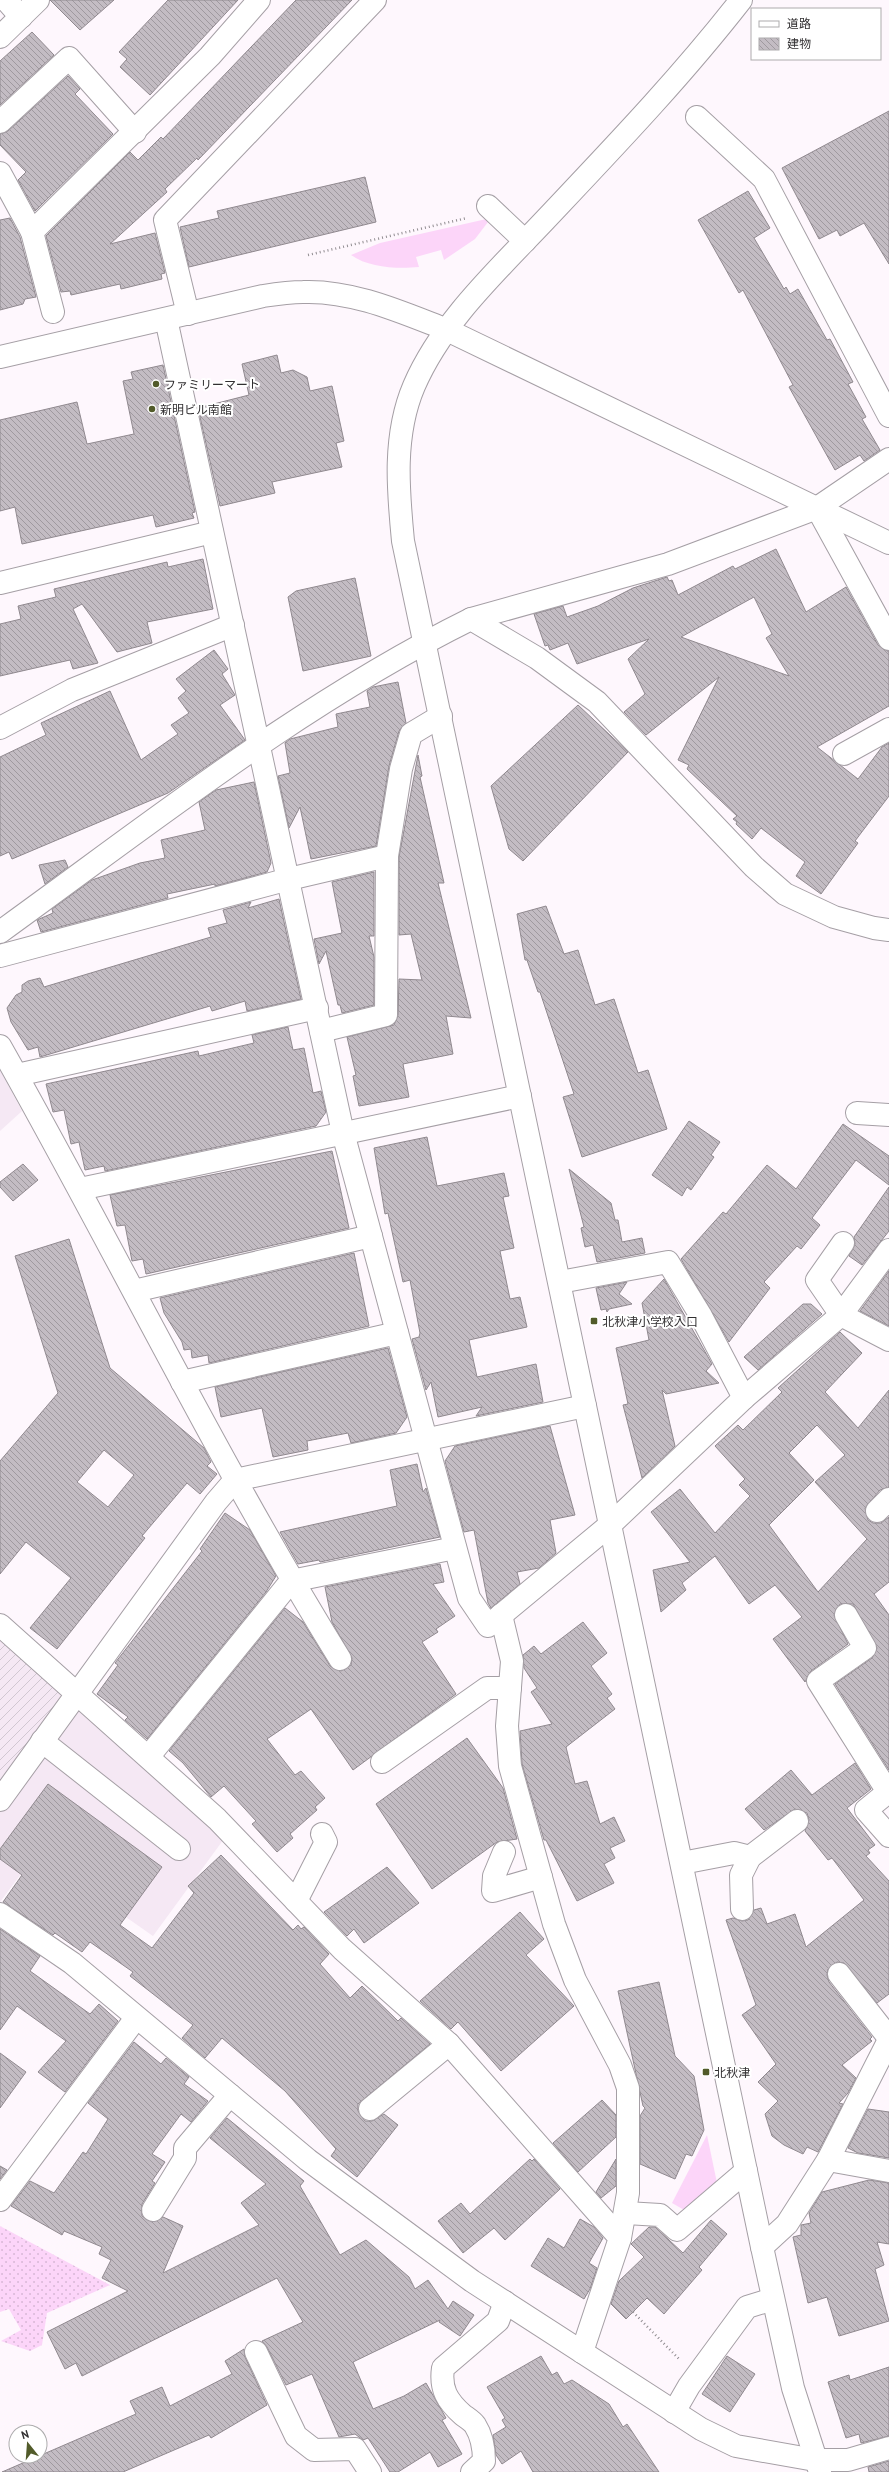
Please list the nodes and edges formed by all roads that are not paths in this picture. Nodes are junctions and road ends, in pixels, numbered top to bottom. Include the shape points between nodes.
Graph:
1 (6, 0) edge
2 (38, 0) edge
3 (259, 0) edge
4 (375, 0) edge
5 (741, 0) edge
6 (21, 17) junction
7 (0, 37) edge
8 (697, 117) dead end
9 (0, 122) edge
10 (135, 132) junction
11 (0, 173) edge
12 (491, 209) road end
13 (32, 232) junction
14 (525, 241) junction
15 (53, 312) dead end
16 (188, 314) junction
17 (166, 319) junction
18 (445, 329) junction
19 (0, 357) edge
20 (889, 416) edge
21 (889, 458) edge
22 (817, 508) junction
23 (212, 532) junction
24 (889, 543) edge
25 (0, 583) edge
26 (471, 619) junction
27 (233, 625) junction
28 (889, 640) edge
29 (425, 642) junction
30 (441, 716) junction
31 (0, 728) edge
32 (889, 729) edge
33 (260, 745) junction
34 (844, 754) dead end
35 (386, 856) junction
36 (289, 879) junction
37 (889, 930) edge
38 (0, 932) edge
39 (0, 956) edge
40 (316, 1008) junction
41 (321, 1031) junction
42 (0, 1046) edge
43 (17, 1076) junction
44 (520, 1096) junction
45 (857, 1113) dead end
46 (889, 1115) edge
47 (343, 1133) junction
48 (80, 1188) junction
49 (370, 1236) junction
50 (843, 1243) dead end
51 (889, 1250) edge
52 (560, 1282) junction
53 (134, 1290) junction
54 (841, 1315) junction
55 (397, 1333) junction
56 (889, 1340) edge
57 (182, 1382) junction
58 (744, 1398) junction
59 (586, 1406) junction
60 (425, 1440) junction
61 (235, 1480) junction
62 (611, 1524) junction
63 (455, 1548) junction
64 (292, 1581) junction
65 (501, 1615) junction
66 (846, 1615) dead end
67 (0, 1626) edge
68 (340, 1659) dead end
69 (510, 1688) junction
70 (76, 1694) junction
71 (42, 1741) junction
72 (149, 1756) junction
73 (382, 1762) dead end
74 (0, 1800) edge
75 (797, 1821) dead end
76 (322, 1834) dead end
77 (889, 1836) edge
78 (179, 1849) dead end
79 (504, 1852) dead end
80 (750, 1857) junction
81 (682, 1863) junction
82 (541, 1877) junction
83 (296, 1901) junction
84 (742, 1909) dead end
85 (0, 1914) edge
86 (839, 1974) dead end
87 (136, 2018) junction
88 (889, 2039) edge
89 (449, 2044) junction
90 (230, 2095) junction
91 (370, 2108) dead end
92 (828, 2160) junction
93 (746, 2171) junction
94 (889, 2171) edge
95 (0, 2200) edge
96 (153, 2210) dead end
97 (626, 2213) junction
98 (620, 2238) junction
99 (762, 2247) junction
100 (774, 2299) junction
101 (505, 2302) junction
102 (256, 2352) dead end
103 (582, 2352) junction
104 (674, 2412) junction
105 (889, 2448) edge
106 (817, 2466) edge
107 (370, 2472) edge
108 (472, 2472) edge

1 - 6 street
2 - 6 street
3 - 10 street via 210,56
4 - 16 street via 165,220
5 - 14 street via 664,93
6 - 7 street
8 - 20 street via 764,178
9 - 10 street via 69,58
10 - 13 street
11 - 13 street
12 - 14 street
13 - 15 street
14 - 18 street
16 - 17 street
16 - 18 street via 263,296 304,292 351,297 399,311
17 - 19 street
17 - 23 street
18 - 22 street
18 - 29 street via 414,387 401,437 397,486 403,541
21 - 22 street
22 - 24 street
22 - 26 street via 668,564
22 - 28 street
23 - 25 street
23 - 27 street
26 - 29 street
26 - 37 street via 537,658 597,702 754,867 785,894 834,917
27 - 31 street via 72,690
27 - 33 street
29 - 30 street
29 - 33 street
30 - 35 street via 411,734 400,769
30 - 44 street
32 - 34 street
33 - 36 street
33 - 38 street
35 - 36 street
35 - 41 street via 386,1016
36 - 39 street
36 - 40 street
40 - 41 street
40 - 43 street
41 - 47 street
42 - 43 street
43 - 48 street
44 - 47 street
44 - 52 street
45 - 46 street
47 - 48 street
47 - 49 street
48 - 53 street
49 - 53 street
49 - 55 street
50 - 54 street via 817,1280
51 - 54 street
52 - 58 street via 668,1262 702,1316
52 - 59 street
53 - 57 street
54 - 56 street
54 - 58 street
55 - 57 street
55 - 60 street
57 - 61 street
58 - 62 street
59 - 60 street
59 - 62 street
60 - 61 street
60 - 63 street
61 - 64 street
61 - 70 street via 211,1508
62 - 65 street
62 - 81 street
63 - 64 street
63 - 65 street via 469,1598 488,1626
64 - 68 street
64 - 72 street
65 - 69 street via 512,1661
66 - 77 street via 865,1648 818,1681 888,1792 866,1810
67 - 70 street
69 - 73 street via 487,1688
69 - 82 street via 507,1726 510,1766
70 - 71 street
70 - 72 street
71 - 74 street
71 - 78 street
72 - 83 street via 217,1819
75 - 80 street
76 - 83 street via 326,1842
79 - 82 street via 494,1876 493,1891
80 - 81 street via 734,1853
80 - 84 street via 741,1875
81 - 93 street
82 - 97 street via 554,1924 575,1980 620,2065 628,2088 630,2150
83 - 89 street via 342,1949
85 - 87 street via 72,1963
86 - 88 street
87 - 90 street
87 - 95 street
88 - 92 street
89 - 91 street
89 - 98 street
90 - 96 street via 185,2148 185,2158
90 - 101 street via 308,2160 472,2281
92 - 94 street
92 - 99 street via 787,2224
93 - 97 street via 677,2230 660,2215
93 - 99 street
97 - 98 street
98 - 103 street
99 - 100 street
100 - 104 street via 746,2307 696,2376
100 - 106 street via 793,2388
101 - 103 street
101 - 108 street via 498,2321 443,2368 441,2383 446,2395 453,2406 474,2424 484,2448 484,2461
102 - 107 street via 296,2436 314,2450 355,2449
103 - 104 street
104 - 106 street via 736,2446
105 - 106 street

